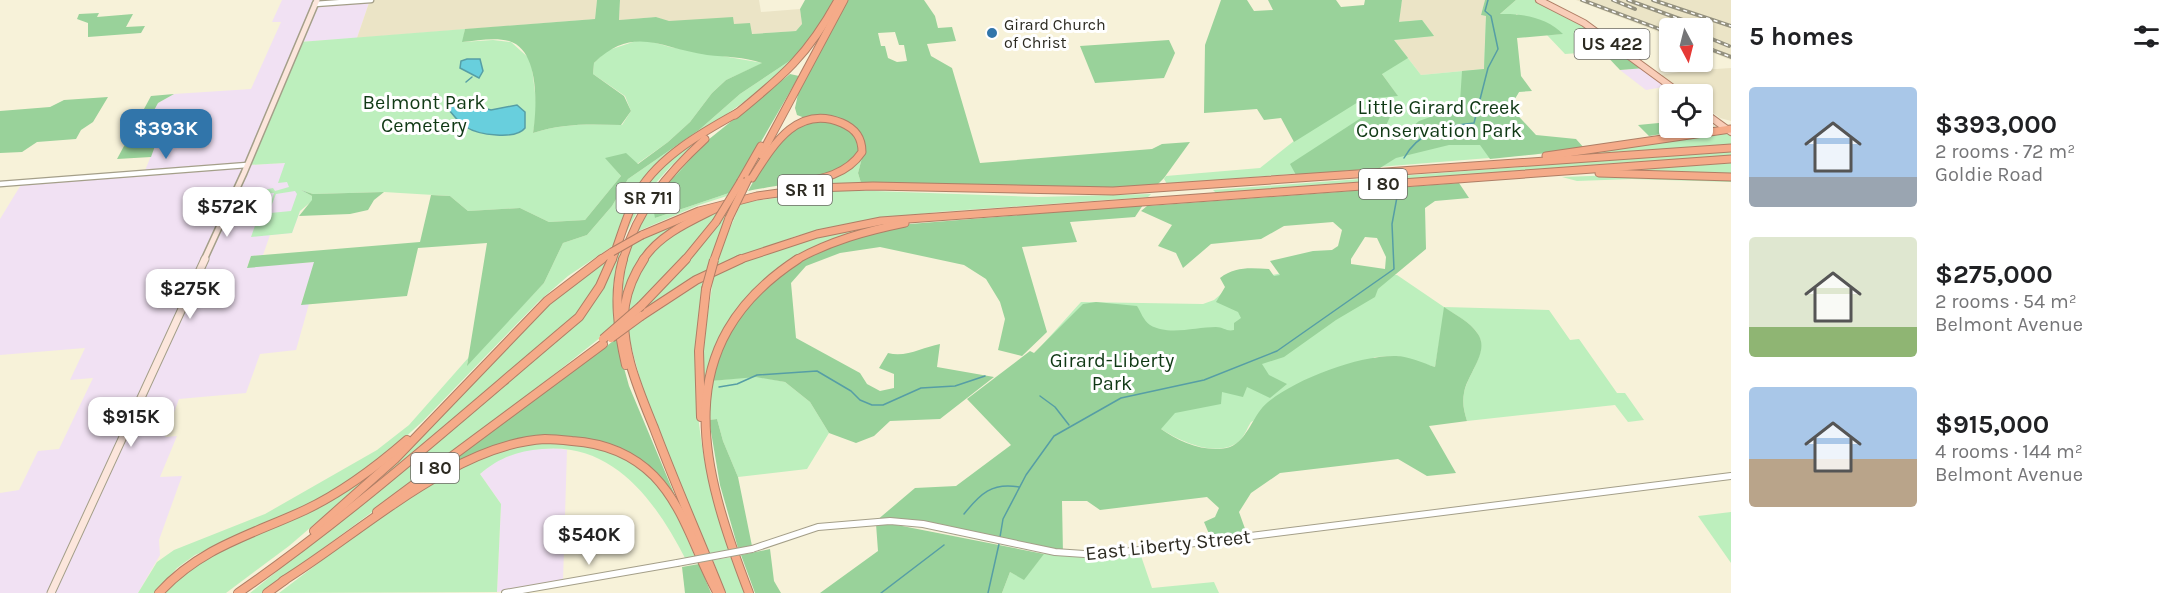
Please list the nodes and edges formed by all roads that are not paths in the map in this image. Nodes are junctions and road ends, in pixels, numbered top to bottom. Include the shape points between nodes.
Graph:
1 (371, 0) edge
2 (838, 0) edge
3 (844, 0) edge
4 (1539, 0) edge
5 (316, 2) edge
6 (1667, 84) edge
7 (737, 113) junction
8 (1713, 118) edge
9 (1730, 130) edge
10 (1731, 148) edge
11 (1731, 159) edge
12 (247, 165) junction
13 (1442, 168) junction
14 (1504, 176) junction
15 (1731, 177) edge
16 (747, 180) junction
17 (0, 184) edge
18 (1197, 186) junction
19 (1035, 209) junction
20 (642, 233) junction
21 (603, 342) junction
22 (479, 371) junction
23 (704, 439) junction
24 (665, 460) junction
25 (1731, 476) edge
26 (752, 549) joint
27 (270, 569) junction
28 (283, 581) junction
29 (51, 593) edge
30 (159, 593) edge
31 (238, 593) edge
32 (267, 593) edge
33 (505, 593) edge
34 (719, 593) edge
35 (749, 593) edge

1 - 5 street
2 - 7 highway, SR 711 via 795,64
3 - 16 highway
4 - 6 main road, US 422 via 1580,21
5 - 12 main road
7 - 24 highway, SR 711 via 677,163 656,186 634,224 622,263 617,310 622,354 655,444
7 - 27 highway via 666,160 644,182 604,283 579,317 351,508
8 - 9 main road
9 - 13 highway
10 - 13 highway, I 80
11 - 14 highway, I 80
12 - 17 street
12 - 29 main road
13 - 18 highway, I 80
14 - 15 highway
14 - 19 highway, I 80
16 - 20 highway via 778,138 801,122 818,118 837,121 861,139 860,156 841,172 725,199
16 - 21 highway, bridge via 678,270
16 - 23 highway, bridge via 729,218 706,289 699,368
18 - 20 highway, I 80 via 1047,192 814,187 713,205
18 - 24 highway, SR 11 via 1068,195 815,189 741,201 686,223 658,242 644,259 632,277 624,302 624,333 631,368
19 - 21 highway, I 80, bridge via 881,221 810,235 724,267 672,295
19 - 23 highway via 866,230 819,247 785,266 750,297 721,342 708,383
20 - 22 highway, I 80, bridge via 547,301
21 - 28 highway, I 80
22 - 27 highway, I 80 via 377,476
22 - 30 highway via 418,431 352,483 304,511 202,554
23 - 35 highway via 711,481
24 - 34 highway, SR 11
25 - 26 street, East Liberty Street via 1099,555 1055,552 923,524 890,521 818,527
26 - 33 street, East Liberty Street, bridge
27 - 31 highway, I 80
28 - 32 highway, I 80
28 - 34 highway via 470,460 520,442 566,439 613,449 654,475 673,501

